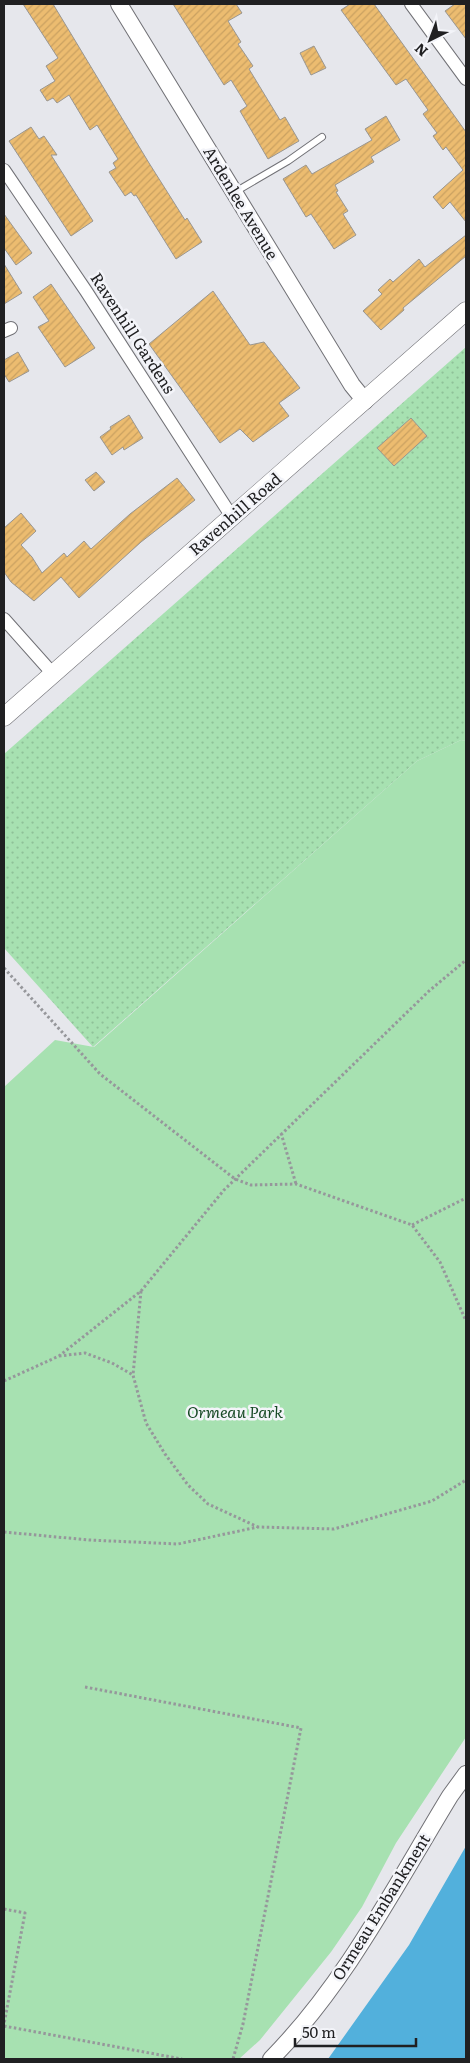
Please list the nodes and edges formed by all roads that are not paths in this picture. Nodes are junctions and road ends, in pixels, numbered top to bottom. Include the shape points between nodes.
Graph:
1 (119, 4) edge
2 (411, 4) edge
3 (466, 79) edge
4 (322, 137) dead end
5 (4, 170) edge
6 (234, 192) junction
7 (466, 311) edge
8 (365, 401) junction
9 (232, 517) junction
10 (4, 619) edge
11 (53, 674) junction
12 (4, 717) edge
13 (466, 1774) edge
14 (272, 2059) edge

1 - 6 street, Ardenlee Avenue
2 - 3 street
4 - 6 lane
5 - 9 street, Ravenhill Gardens
6 - 8 street, Ardenlee Avenue via 352,386
7 - 8 main road, Ravenhill Road
8 - 9 main road, Ravenhill Road
9 - 11 main road, Ravenhill Road
10 - 11 street
11 - 12 main road, Ravenhill Road
13 - 14 street, Ormeau Embankment via 349,1963

